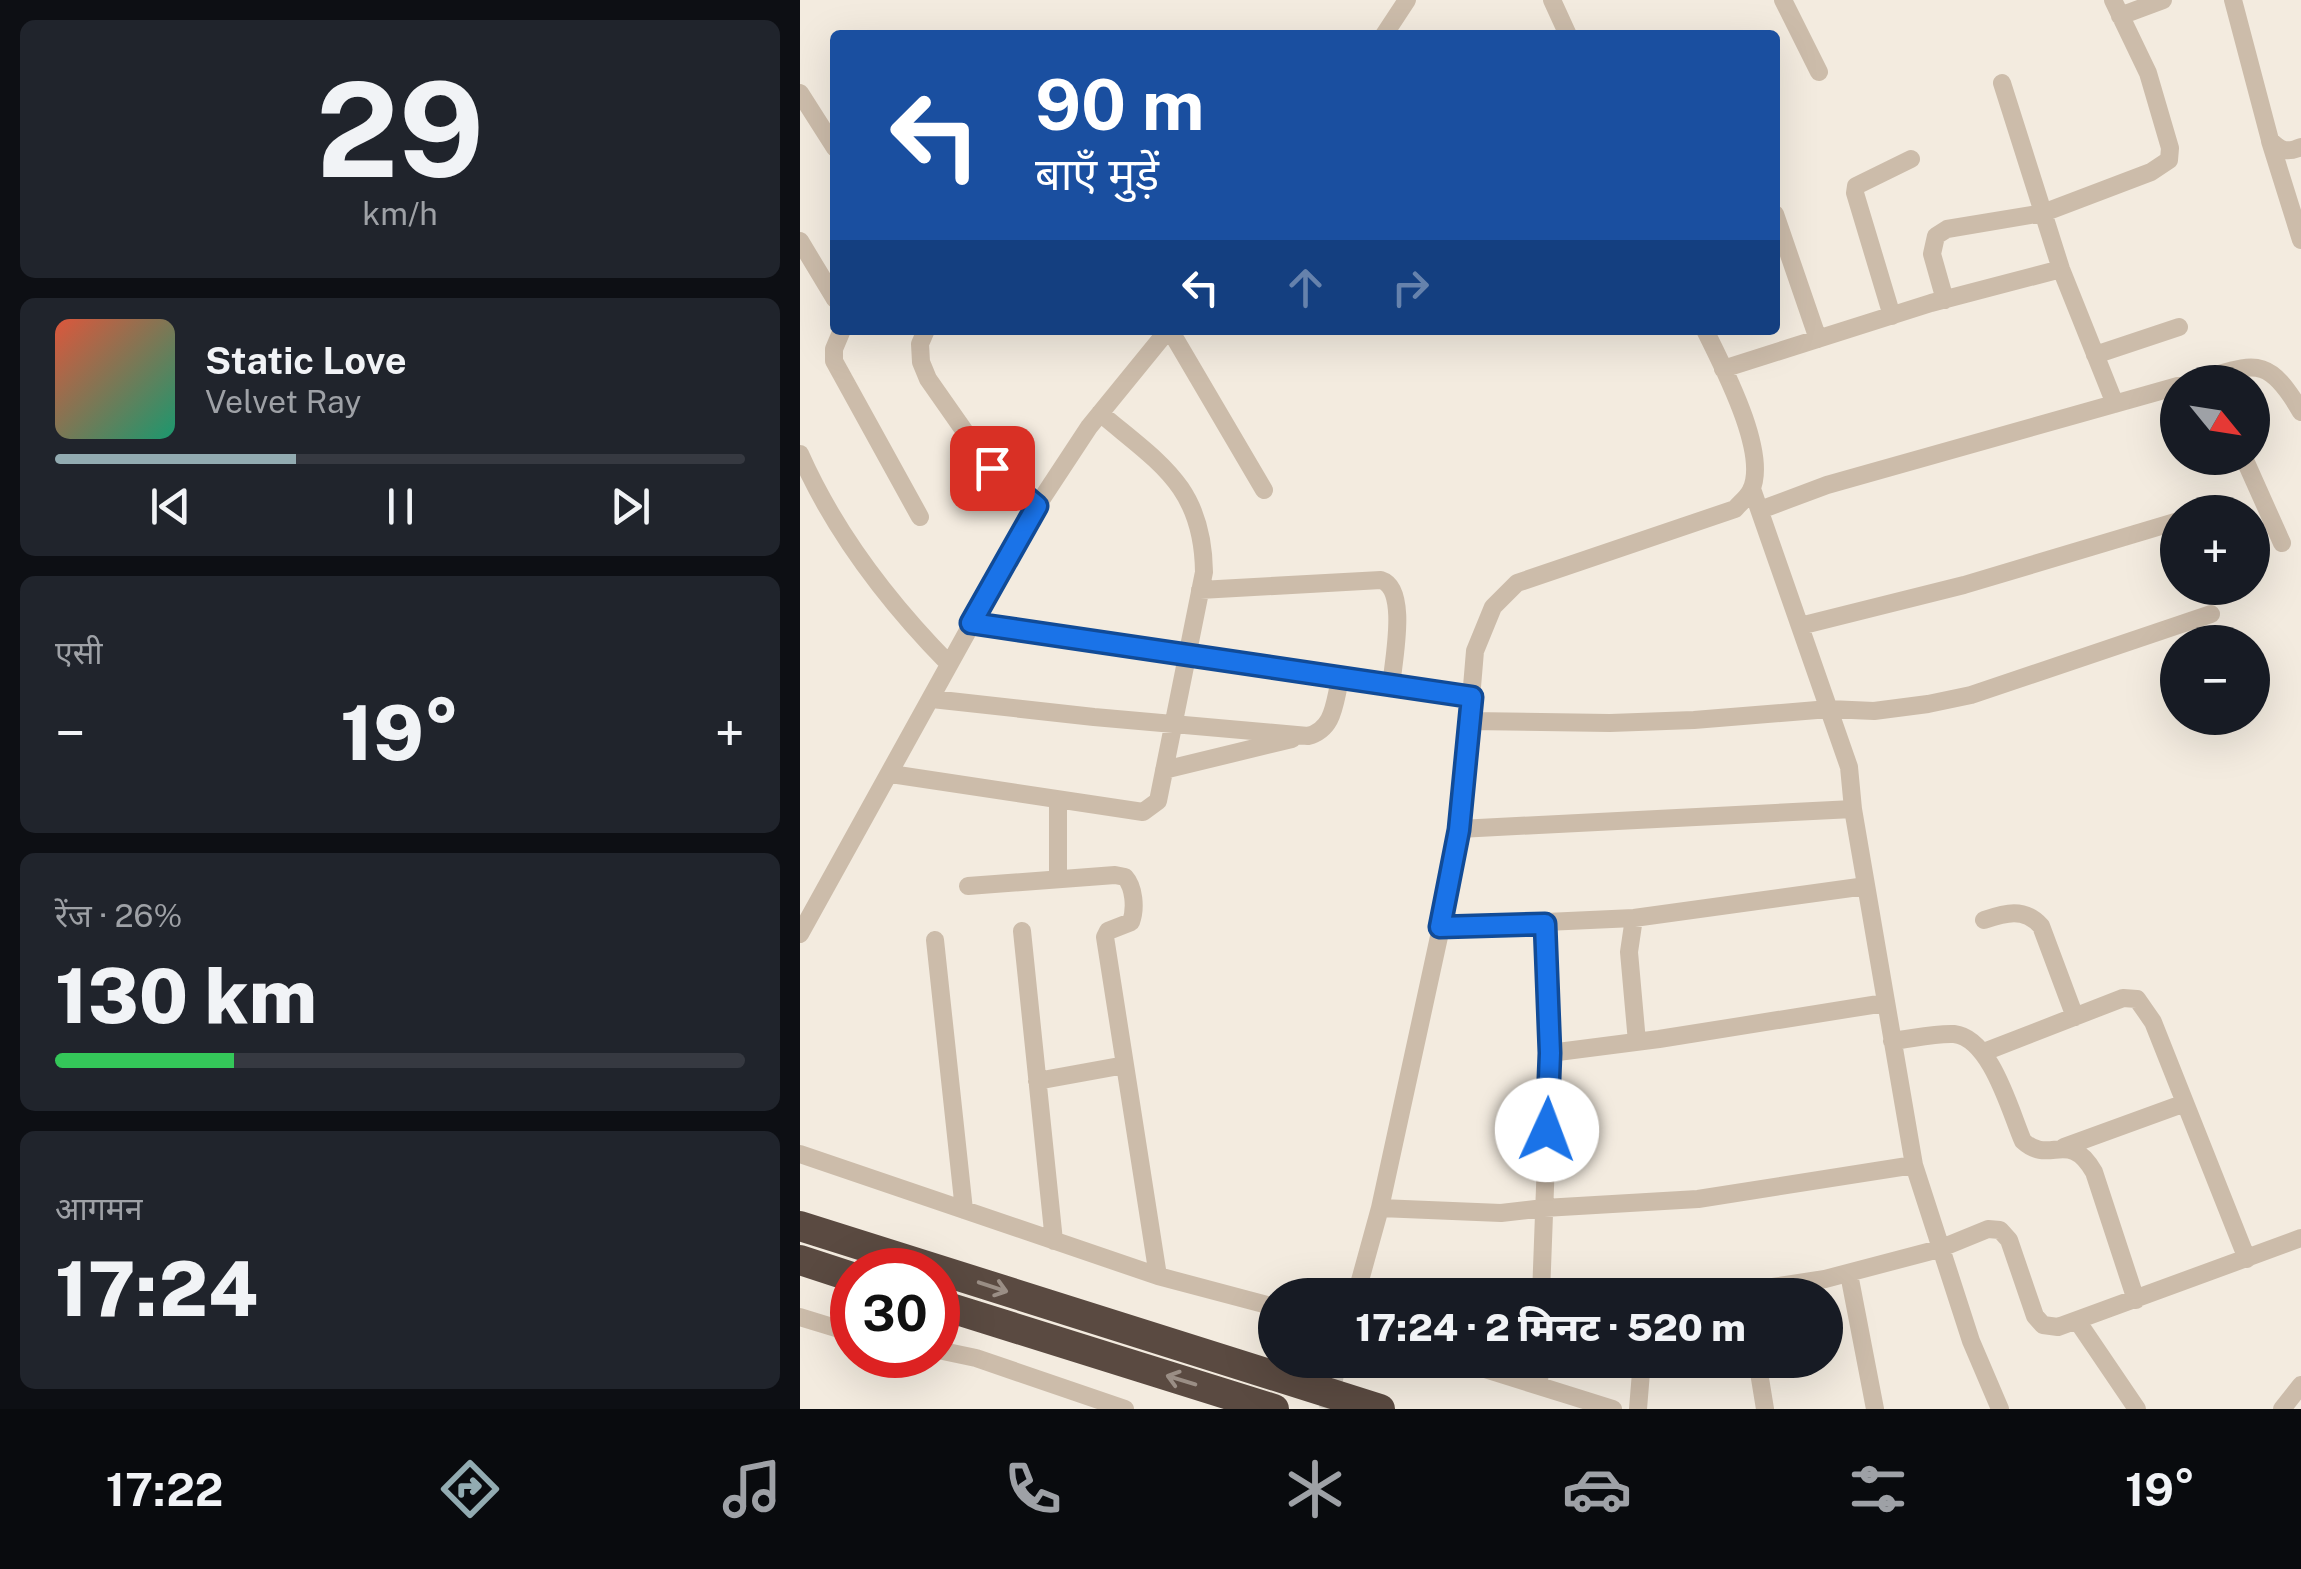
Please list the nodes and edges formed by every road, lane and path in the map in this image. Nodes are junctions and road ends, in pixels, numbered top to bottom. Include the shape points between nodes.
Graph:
1 (1407, 0) edge
2 (1552, 0) edge
3 (1784, 0) edge
4 (2163, 0) edge
5 (2233, 0) edge
6 (2117, 8) edge
7 (1387, 30) edge
8 (1566, 30) edge
9 (1819, 72) dead end
10 (2002, 83) dead end
11 (800, 93) edge
12 (830, 140) edge
13 (2270, 140) junction
14 (2301, 147) edge
15 (1911, 159) dead end
16 (2042, 213) junction
17 (1780, 226) edge
18 (2301, 240) edge
19 (800, 241) edge
20 (2060, 269) junction
21 (830, 290) edge
22 (1945, 300) junction
23 (1892, 316) junction
24 (2179, 327) dead end
25 (840, 335) edge
26 (924, 335) edge
27 (1165, 335) edge
28 (1172, 335) edge
29 (1707, 335) edge
30 (1818, 339) junction
31 (2095, 355) junction
32 (1724, 369) junction
33 (2270, 372) edge
34 (2160, 391) edge
35 (2115, 404) junction
36 (2301, 412) edge
37 (1100, 413) junction
38 (800, 454) edge
39 (2252, 475) edge
40 (1752, 489) junction
41 (1264, 490) dead end
42 (1037, 506) junction
43 (1760, 510) junction
44 (920, 517) dead end
45 (2160, 526) edge
46 (2282, 543) dead end
47 (1200, 590) junction
48 (2211, 614) dead end
49 (971, 623) junction
50 (1800, 626) junction
51 (1184, 656) junction
52 (949, 664) junction
53 (1340, 680) junction
54 (1392, 686) junction
55 (1472, 697) junction
56 (932, 699) junction
57 (1829, 709) junction
58 (1470, 721) junction
59 (1172, 722) junction
60 (1308, 736) junction
61 (1164, 770) junction
62 (891, 774) junction
63 (1058, 800) junction
64 (1853, 809) junction
65 (1459, 830) junction
66 (1058, 879) junction
67 (968, 886) dead end
68 (1866, 886) junction
69 (1634, 918) junction
70 (1984, 920) dead end
71 (1545, 924) junction
72 (1440, 927) junction
73 (1022, 930) dead end
74 (800, 934) edge
75 (935, 940) dead end
76 (1885, 1002) junction
77 (2074, 1017) junction
78 (1892, 1041) junction
79 (1637, 1042) junction
80 (1984, 1052) junction
81 (1550, 1053) junction
82 (1125, 1066) junction
83 (1037, 1081) junction
84 (2185, 1103) junction
85 (2064, 1146) junction
86 (800, 1154) edge
87 (1914, 1165) junction
88 (1380, 1208) junction
89 (1544, 1208) junction
90 (964, 1210) junction
91 (800, 1226) edge
92 (2301, 1238) edge
93 (1054, 1240) junction
94 (1939, 1249) junction
95 (2247, 1258) junction
96 (800, 1260) edge
97 (830, 1270) edge
98 (1848, 1274) junction
99 (1158, 1276) junction
100 (1361, 1278) edge
101 (1542, 1278) edge
102 (1827, 1278) edge
103 (2136, 1300) junction
104 (1258, 1302) edge
105 (960, 1311) edge
106 (800, 1317) edge
107 (2078, 1322) junction
108 (830, 1326) edge
109 (960, 1355) edge
110 (1513, 1378) edge
111 (1539, 1378) edge
112 (1641, 1378) edge
113 (1760, 1378) edge
114 (2301, 1384) edge
115 (1539, 1386) junction
116 (1125, 1409) edge
117 (1274, 1409) edge
118 (1380, 1409) edge
119 (1614, 1409) edge
120 (1638, 1409) edge
121 (1765, 1409) edge
122 (1875, 1409) edge
123 (2000, 1409) edge
124 (2137, 1409) edge
125 (2282, 1409) edge

1 - 7 street
2 - 8 street
3 - 9 street
4 - 6 street
5 - 13 street
6 - 16 street via 2148,73 2168,160
10 - 16 street
11 - 12 street
13 - 14 street via 2280,150
13 - 18 street
15 - 23 street via 1865,180 1855,193
16 - 20 street
16 - 22 street via 1948,228 1936,236 1932,254
17 - 30 street
19 - 21 street
20 - 22 street
20 - 31 street
22 - 23 street
23 - 30 street
24 - 31 street
25 - 44 street via 834,361
26 - 42 street via 921,362 928,379 992,468
27 - 37 street
28 - 41 street
29 - 32 street
30 - 32 street
31 - 35 street
32 - 40 street via 1752,442
33 - 36 street
34 - 35 street
35 - 43 street
37 - 42 street
37 - 47 street via 1174,476 1186,495 1203,542
38 - 52 street via 887,596
39 - 46 street
40 - 43 street
40 - 55 street via 1735,509 1517,583 1493,607 1475,651
42 - 49 street
43 - 50 street
45 - 50 street
47 - 51 street
47 - 54 street via 1390,583 1398,606
48 - 57 street via 1971,695 1874,711
49 - 51 street
49 - 52 street
50 - 57 street
51 - 53 street
51 - 59 street
52 - 56 street
53 - 54 street
53 - 60 street via 1328,724
54 - 55 street
55 - 58 street
56 - 59 street
56 - 62 street
57 - 58 street via 1644,722
57 - 64 street
58 - 65 street
59 - 60 street
59 - 61 street
60 - 61 street
61 - 63 street via 1158,801 1143,812
62 - 63 street
62 - 74 street
63 - 66 street
64 - 65 street
64 - 68 street
65 - 72 street
66 - 67 street
66 - 82 street via 1124,876 1130,884 1131,922 1106,938
68 - 69 street
68 - 76 street
69 - 71 street
69 - 79 street via 1629,952
70 - 77 street via 2009,912 2034,918
71 - 72 street
71 - 81 street
72 - 88 street
73 - 83 street
75 - 90 street
76 - 78 street
76 - 79 street
77 - 80 street
77 - 84 street via 2137,999
78 - 80 street via 1954,1034
78 - 87 street
79 - 81 street
80 - 85 street via 2023,1141 2042,1152
81 - 89 street
82 - 83 street
82 - 99 street
83 - 93 street
84 - 85 street
84 - 95 street
85 - 103 street via 2086,1157 2094,1172
86 - 90 street
87 - 89 street via 1698,1199
87 - 94 street
88 - 89 street
88 - 100 street
89 - 101 street
90 - 93 street
91 -> 118 highway
92 - 95 street
93 - 99 street
94 - 98 street
94 - 107 street via 2000,1230 2035,1316 2043,1325
94 - 123 street
95 - 103 street
96 - 97 highway
98 - 102 street
98 - 122 street
99 - 104 street
103 - 107 street
117 -> 105 highway
106 - 108 street
107 - 124 street
109 - 116 street
110 - 115 street
111 - 115 street
112 - 120 street
113 - 121 street
114 - 125 street
115 - 119 street

